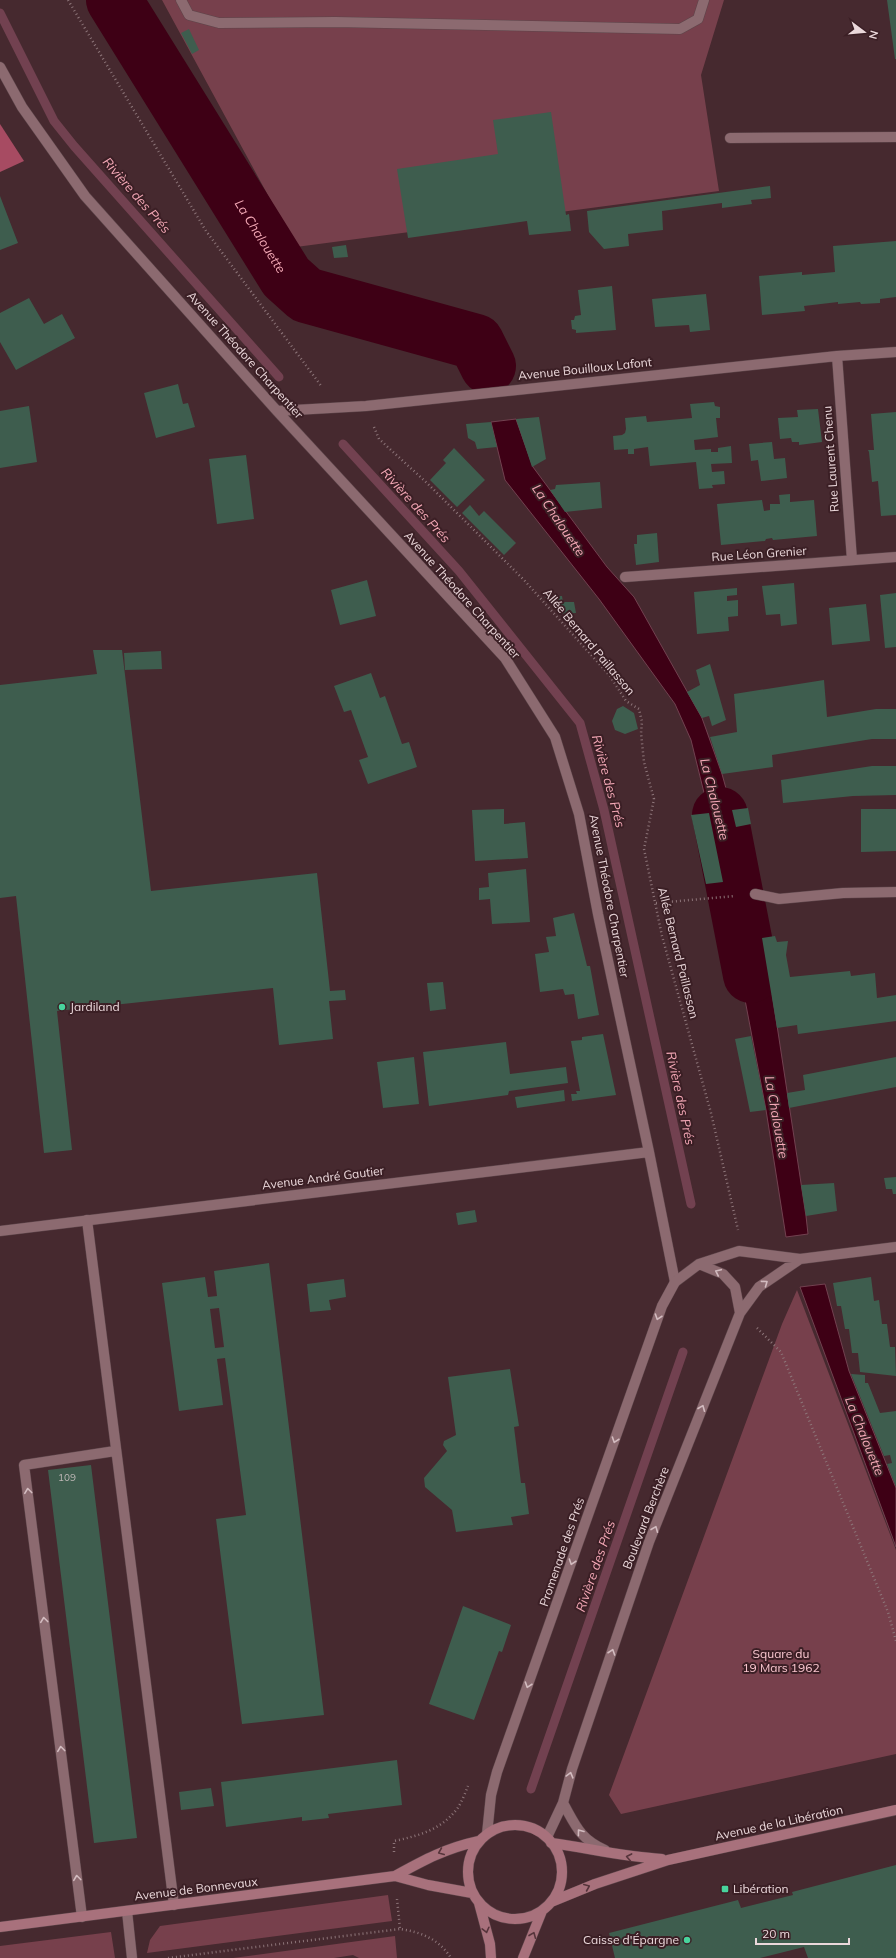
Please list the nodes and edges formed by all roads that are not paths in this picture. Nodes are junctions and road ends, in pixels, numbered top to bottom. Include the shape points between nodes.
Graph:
1 (181, 0) edge
2 (704, 0) edge
3 (0, 67) edge
4 (896, 137) edge
5 (730, 138) dead end
6 (896, 352) edge
7 (837, 356) junction
8 (277, 411) junction
9 (896, 557) edge
10 (852, 560) junction
11 (625, 577) dead end
12 (896, 892) edge
13 (755, 894) dead end
14 (650, 1152) junction
15 (87, 1220) junction
16 (0, 1231) edge
17 (896, 1247) edge
18 (800, 1259) junction
19 (699, 1264) junction
20 (675, 1282) junction
21 (740, 1313) junction
22 (115, 1451) junction
23 (563, 1803) junction
24 (896, 1810) edge
25 (487, 1834) junction
26 (549, 1840) junction
27 (479, 1842) junction
28 (607, 1851) junction
29 (668, 1860) junction
30 (395, 1876) junction
31 (472, 1893) junction
32 (551, 1902) junction
33 (479, 1903) junction
34 (174, 1905) junction
35 (126, 1911) junction
36 (542, 1911) junction
37 (82, 1917) junction
38 (0, 1927) edge
39 (132, 1958) edge
40 (491, 1958) edge
41 (523, 1958) edge

1 - 2 street via 189,15 219,23 680,29 698,19
3 - 8 street, Avenue Théodore Charpentier via 22,108 85,196
4 - 5 street
6 - 7 street, Avenue Bouilloux Lafont
7 - 8 street, Avenue Bouilloux Lafont via 366,406
7 - 10 street, Rue Laurent Chenu
8 - 14 street, Avenue Théodore Charpentier via 505,658 555,737 579,814
9 - 10 street, Rue Léon Grenier
10 - 11 street, Rue Léon Grenier
12 - 13 street via 843,893 779,899
14 - 15 street, Avenue André Gautier
14 - 20 street, Avenue Théodore Charpentier
15 - 16 street, Avenue André Gautier
15 - 22 street
17 - 18 street
18 - 19 street via 742,1251
21 -> 18 street, Boulevard Berchère via 759,1287
19 - 20 street
21 -> 19 street via 735,1287 723,1274
20 -> 25 street, Promenade des Prés via 662,1306 497,1772 491,1794
23 -> 21 street, Boulevard Berchère via 572,1769 650,1542
22 - 34 street
37 -> 22 street via 24,1465
23 - 26 street, Boulevard Berchère
28 -> 23 street via 593,1845 580,1834
24 - 29 main road, Avenue de la Libération
25 - 26 main road via 511,1825 524,1826 536,1830
25 - 27 main road
26 - 28 main road, Avenue de la Libération
26 - 32 main road via 559,1857 562,1872 559,1888
27 -> 30 main road, Avenue de Bonnevaux via 454,1847
27 - 31 main road via 468,1867
29 -> 28 main road, Avenue de la Libération via 631,1858
32 -> 29 main road, Avenue de la Libération via 595,1884
30 - 31 main road, Avenue de Bonnevaux
30 - 34 main road, Avenue de Bonnevaux
31 - 33 main road
32 - 36 main road
33 - 36 main road via 495,1915 514,1920 533,1916
33 -> 40 main road via 490,1944
34 - 35 main road, Avenue de Bonnevaux
35 - 37 main road, Avenue de Bonnevaux
35 - 39 street
41 -> 36 main road
37 - 38 main road, Avenue de Bonnevaux

